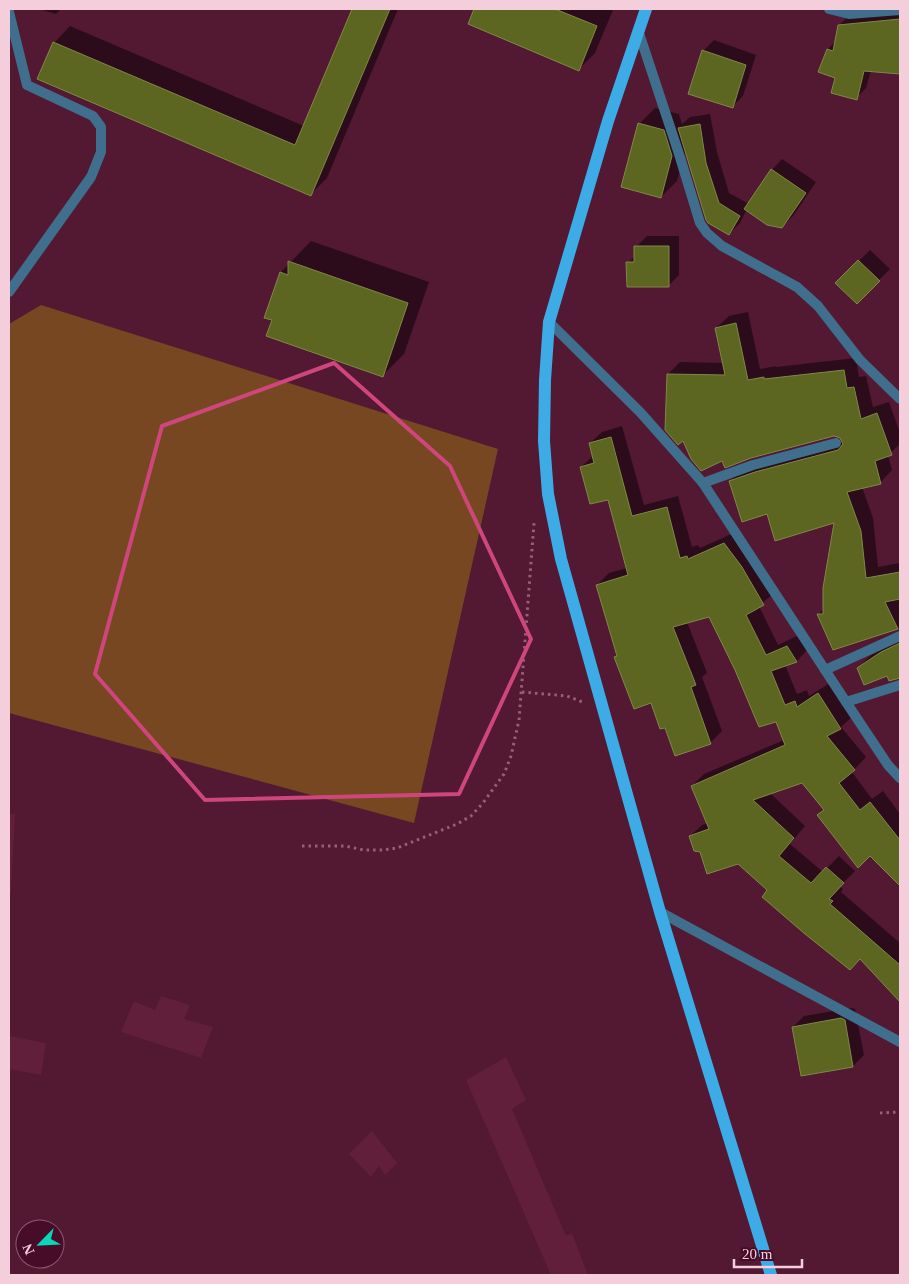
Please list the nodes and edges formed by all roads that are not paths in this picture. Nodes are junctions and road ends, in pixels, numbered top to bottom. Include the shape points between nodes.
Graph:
1 (646, 9) edge
2 (829, 9) edge
3 (900, 10) edge
4 (9, 12) edge
5 (638, 33) junction
6 (9, 292) edge
7 (549, 322) junction
8 (900, 399) edge
9 (836, 443) dead end
10 (703, 483) junction
11 (900, 636) edge
12 (825, 670) junction
13 (900, 684) edge
14 (846, 702) junction
15 (900, 778) edge
16 (660, 912) junction
17 (900, 1042) edge
18 (771, 1275) edge

1 - 5 main road
2 - 3 street via 849,14
4 - 6 street via 28,85 92,116 101,126 101,152 91,177
5 - 7 main road via 608,121
5 - 8 street via 706,233 722,246 797,287 818,306 860,360
7 - 10 street via 640,412
7 - 16 main road via 544,441 548,494 561,559
9 - 10 street via 753,465
10 - 12 street
11 - 12 street
12 - 14 street
13 - 14 street
14 - 15 street
16 - 17 street
16 - 18 main road

